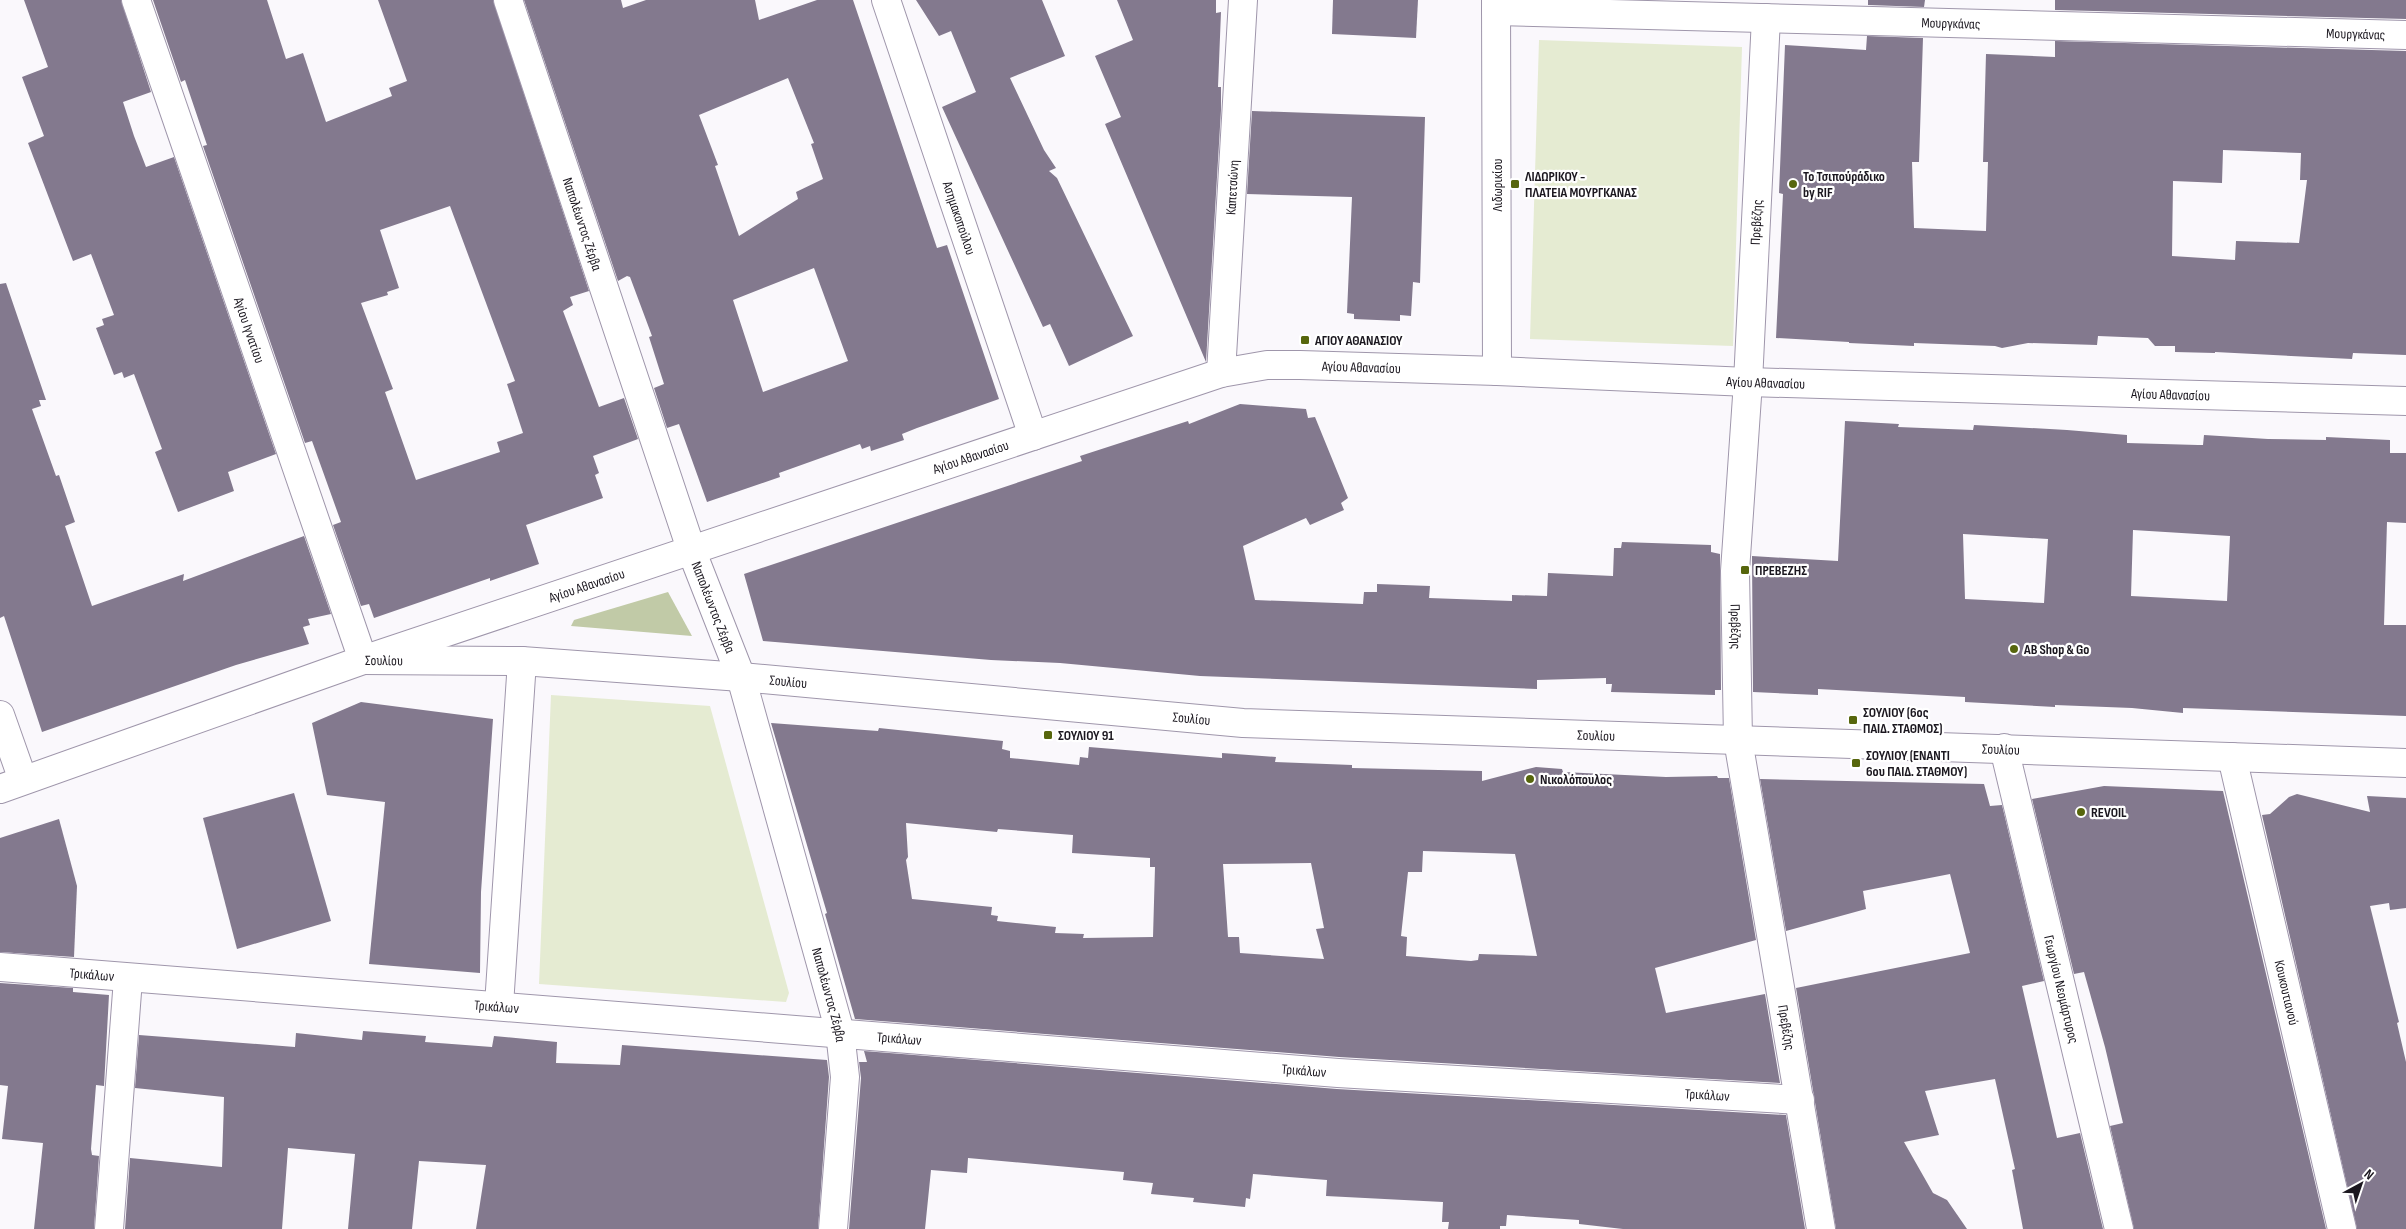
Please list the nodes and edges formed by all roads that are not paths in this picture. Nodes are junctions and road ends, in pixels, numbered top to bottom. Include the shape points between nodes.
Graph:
1 (136, 0) edge
2 (508, 0) edge
3 (886, 0) edge
4 (1243, 0) edge
5 (1496, 5) edge
6 (1766, 18) junction
7 (2406, 35) edge
8 (1497, 371) junction
9 (1221, 373) junction
10 (1748, 382) junction
11 (2406, 401) edge
12 (1033, 436) junction
13 (692, 552) junction
14 (363, 660) junction
15 (522, 661) junction
16 (741, 677) junction
17 (0, 715) edge
18 (1738, 740) junction
19 (2004, 748) junction
20 (2232, 757) junction
21 (2406, 763) edge
22 (12, 784) edge
23 (0, 967) edge
24 (128, 979) junction
25 (499, 1005) junction
26 (840, 1032) junction
27 (1800, 1100) junction
28 (109, 1229) edge
29 (832, 1229) edge
30 (1821, 1229) edge
31 (2119, 1229) edge
32 (2342, 1229) edge

1 - 14 street, Αγίου Ιγνατίου
2 - 13 street, Ναπολέωντος Ζέρβα
3 - 12 street, Ασημακοπούλου
4 - 9 street, Καπετσώνη
5 - 6 street, Μουργκάνας
5 - 8 street, Λιδωρικίου
6 - 7 street, Μουργκάνας
6 - 10 street, Πρεβέζης
8 - 9 street, Αγίου Αθανασίου via 1267,365
8 - 10 street, Αγίου Αθανασίου
9 - 12 street, Αγίου Αθανασίου
10 - 11 street, Αγίου Αθανασίου
10 - 18 street, Πρεβέζης via 1735,571
12 - 13 street, Αγίου Αθανασίου
13 - 14 street, Αγίου Αθανασίου
13 - 16 street, Ναπολέωντος Ζέρβα
14 - 15 street, Σουλίου
14 - 22 street, Σουλίου
15 - 16 street, Σουλίου
15 - 25 street
16 - 18 street, Σουλίου via 1243,723
16 - 26 street, Ναπολέωντος Ζέρβα
17 - 22 street
18 - 19 street, Σουλίου
18 - 27 street, Πρεβέζης
19 - 20 street, Σουλίου
19 - 31 street, Γεωργίου Νεομάρτυρος
20 - 21 street, Σουλίου
20 - 32 street, Κουκουτιανού
23 - 24 street, Τρικάλων
24 - 25 street, Τρικάλων
24 - 28 street
25 - 26 street, Τρικάλων
26 - 27 street, Τρικάλων via 1338,1072
26 - 29 street, Ναπολέωντος Ζέρβα via 845,1077
27 - 30 street, Πρεβέζης

